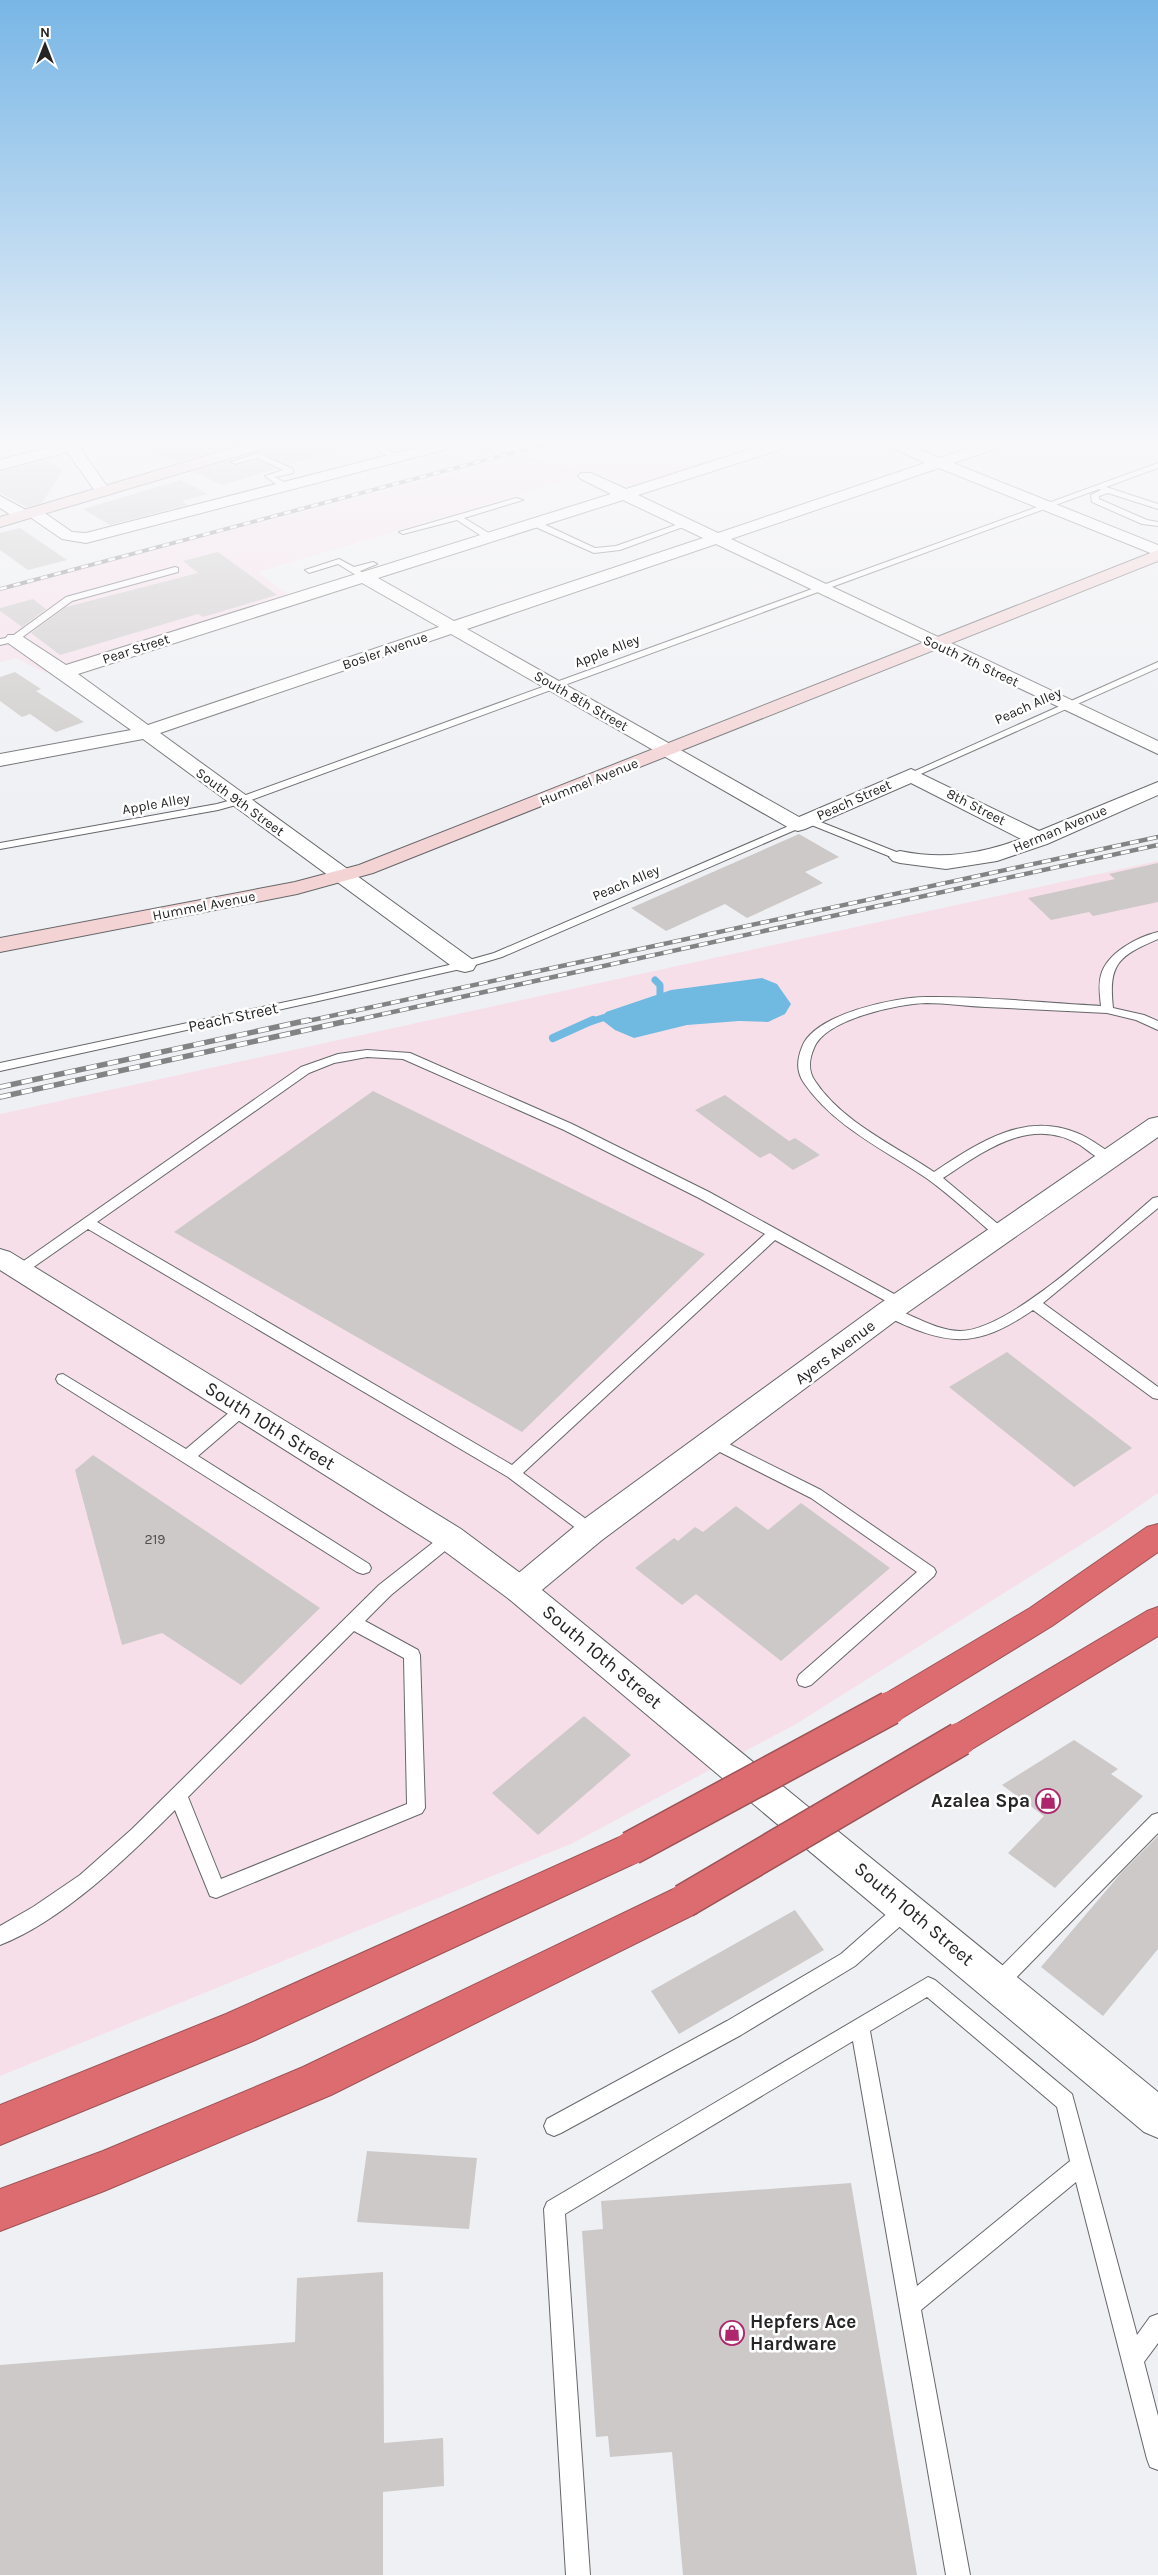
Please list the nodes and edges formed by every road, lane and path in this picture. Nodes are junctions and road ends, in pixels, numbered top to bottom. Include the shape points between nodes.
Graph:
1 (326, 565) edge
2 (348, 565) edge
3 (382, 565) edge
4 (637, 565) edge
5 (771, 565) edge
6 (884, 565) edge
7 (1133, 565) edge
8 (175, 570) dead end
9 (308, 570) dead end
10 (364, 570) junction
11 (819, 589) junction
12 (453, 628) junction
13 (7, 641) edge
14 (935, 644) junction
15 (1158, 665) edge
16 (64, 672) junction
17 (554, 686) junction
18 (1067, 706) junction
19 (145, 732) junction
20 (1158, 748) edge
21 (667, 751) junction
22 (0, 760) edge
23 (911, 775) junction
24 (1158, 788) edge
25 (239, 801) junction
26 (803, 823) junction
27 (1040, 840) junction
28 (0, 846) edge
29 (900, 857) joint
30 (343, 877) junction
31 (1158, 935) edge
32 (0, 945) edge
33 (465, 965) junction
34 (1107, 1010) junction
35 (1158, 1026) edge
36 (0, 1067) edge
37 (1158, 1125) edge
38 (1109, 1158) junction
39 (934, 1178) junction
40 (1158, 1201) edge
41 (87, 1222) junction
42 (1000, 1233) junction
43 (774, 1234) junction
44 (10, 1264) edge
45 (1033, 1303) junction
46 (894, 1308) junction
47 (63, 1379) dead end
48 (1158, 1394) edge
49 (243, 1409) junction
50 (713, 1442) junction
51 (187, 1457) junction
52 (513, 1473) junction
53 (591, 1531) junction
54 (1158, 1536) edge
55 (450, 1538) junction
56 (363, 1568) dead end
57 (520, 1590) junction
58 (1158, 1602) edge
59 (1158, 1620) edge
60 (353, 1622) junction
61 (805, 1680) dead end
62 (1008, 1711) junction
63 (178, 1795) junction
64 (1158, 1821) edge
65 (907, 1909) junction
66 (0, 1936) edge
67 (997, 1984) junction
68 (860, 2027) junction
69 (1158, 2118) edge
70 (0, 2125) edge
71 (554, 2126) dead end
72 (1081, 2165) junction
73 (0, 2210) edge
74 (910, 2306) junction
75 (1158, 2326) edge
76 (1132, 2359) junction
77 (1158, 2459) edge
78 (578, 2575) edge
79 (958, 2575) edge

1 - 9 lane
2 - 10 lane
3 - 10 street, Pear Street
4 - 12 street, Bosler Avenue
5 - 11 street, South 7th Street
6 - 11 lane, Apple Alley
7 - 14 main road, Hummel Avenue
8 - 13 lane via 69,599
10 - 12 street, South 8th Street
10 - 16 street, Pear Street
11 - 14 street, South 7th Street
11 - 17 lane, Apple Alley
12 - 17 street, South 8th Street
12 - 19 street, Bosler Avenue
13 - 16 street, South 9th Street
14 - 18 street, South 7th Street
14 - 21 main road, Hummel Avenue
15 - 18 lane, Peach Alley
16 - 19 street, South 9th Street
17 - 21 street, South 8th Street
17 - 25 lane, Apple Alley
18 - 20 street, South 7th Street
18 - 23 lane, Peach Alley
19 - 22 street, Bosler Avenue
19 - 25 street, South 9th Street
21 - 26 street, South 8th Street
21 - 30 main road, Hummel Avenue
23 - 26 street, Peach Street
23 - 27 street, 8th Street
24 - 27 street, Herman Avenue
25 - 28 lane, Apple Alley
25 - 30 street, South 9th Street
26 - 29 lane
26 - 33 lane, Peach Alley via 533,942
27 - 29 street, Herman Avenue via 970,861 933,863
30 - 32 main road, Hummel Avenue
30 - 33 street, South 9th Street
31 - 34 lane via 1121,955 1108,969 1105,982
33 - 36 lane, Peach Street
34 - 35 lane via 1140,1017
34 - 39 lane via 957,1000 917,1001 881,1007 843,1020 812,1039 804,1051 803,1066 809,1082 848,1122
37 - 38 street, Ayers Avenue
38 - 39 lane via 1061,1131 1022,1130 980,1149
38 - 42 street, Ayers Avenue
39 - 42 lane
40 - 45 lane
41 - 43 lane via 305,1070 340,1056 384,1053 406,1056 568,1127
41 - 44 lane
41 - 52 lane
42 - 46 street, Ayers Avenue
43 - 46 lane
43 - 52 lane
44 - 49 street, South 10th Street
45 - 46 lane via 993,1330 971,1336 949,1336 918,1326
45 - 48 lane
46 - 50 street, Ayers Avenue
47 - 51 lane
49 - 51 lane
49 - 55 street, South 10th Street
50 - 53 street, Ayers Avenue
50 - 61 lane via 816,1494 928,1572
51 - 56 lane
52 - 53 lane
53 - 57 street, Ayers Avenue
54 - 70 highway, bridge via 1041,1617 890,1708 631,1848 285,2009
55 - 57 street, South 10th Street
55 - 60 lane via 385,1590
57 - 65 street, South 10th Street
58 - 62 highway
59 - 62 highway
60 - 63 lane
60 - 63 lane via 412,1655 416,1808 216,1890
62 - 73 highway, bridge via 684,1902 317,2081 104,2171
63 - 66 lane via 86,1881
64 - 67 lane
65 - 67 street, South 10th Street
65 - 71 lane via 848,1960 734,2028
67 - 69 street, South 10th Street
68 - 72 lane via 928,1986 1065,2101
68 - 74 lane
68 - 78 lane via 554,2209
72 - 74 lane
72 - 76 lane
74 - 79 lane
75 - 76 lane
76 - 77 lane

